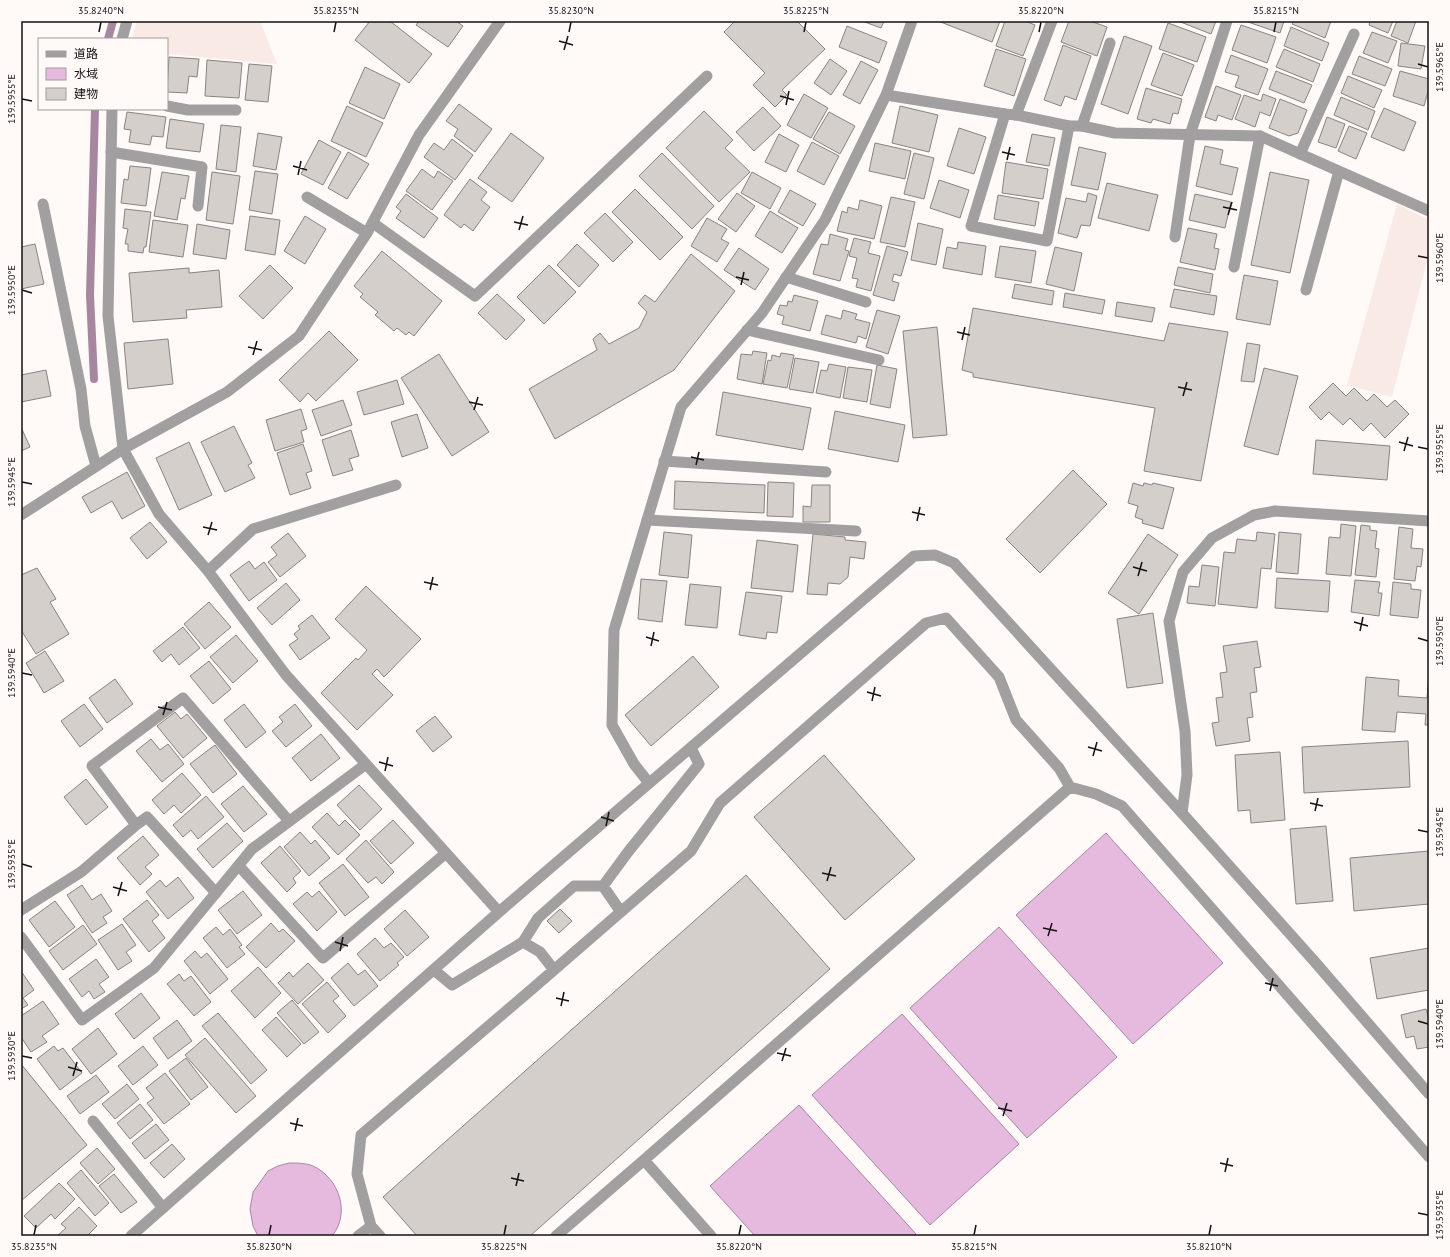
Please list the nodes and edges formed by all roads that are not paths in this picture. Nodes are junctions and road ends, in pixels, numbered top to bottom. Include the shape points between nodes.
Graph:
1 (127, 21) edge
2 (500, 21) edge
3 (912, 21) edge
4 (1052, 21) edge
5 (1227, 21) edge
6 (1354, 34) dead end
7 (122, 38) edge
8 (1110, 43) dead end
9 (707, 76) dead end
10 (886, 95) junction
11 (168, 106) edge
12 (112, 110) edge
13 (236, 110) dead end
14 (1005, 114) junction
15 (1016, 115) junction
16 (1068, 126) junction
17 (1082, 126) junction
18 (1190, 135) junction
19 (1260, 136) junction
20 (111, 152) junction
21 (1300, 154) junction
22 (1339, 171) junction
23 (307, 197) dead end
24 (44, 204) dead end
25 (198, 206) dead end
26 (1429, 211) edge
27 (372, 223) junction
28 (367, 234) junction
29 (1175, 236) dead end
30 (1234, 267) dead end
31 (786, 277) junction
32 (1306, 290) dead end
33 (866, 302) dead end
34 (747, 330) junction
35 (880, 360) dead end
36 (123, 449) junction
37 (664, 461) junction
38 (96, 466) junction
39 (826, 472) dead end
40 (396, 485) dead end
41 (21, 515) edge
42 (647, 520) junction
43 (1429, 521) edge
44 (856, 531) dead end
45 (208, 571) junction
46 (691, 748) junction
47 (366, 764) junction
48 (650, 783) junction
49 (1070, 787) junction
50 (1182, 813) junction
51 (289, 821) junction
52 (136, 825) junction
53 (446, 853) junction
54 (239, 866) junction
55 (603, 886) junction
56 (216, 893) junction
57 (21, 910) edge
58 (499, 912) junction
59 (621, 912) junction
60 (21, 937) edge
61 (523, 942) junction
62 (434, 970) junction
63 (554, 970) junction
64 (1429, 1094) edge
65 (93, 1121) dead end
66 (1429, 1157) edge
67 (644, 1160) junction
68 (163, 1208) junction
69 (371, 1226) junction
70 (131, 1236) edge
71 (358, 1236) edge
72 (380, 1236) edge
73 (556, 1236) edge
74 (710, 1236) edge

1 - 7 street
2 - 27 street via 419,135
3 - 10 street
4 - 15 street
5 - 18 street
6 - 21 street
8 - 17 street
9 - 27 street via 475,296
10 - 14 street
10 - 31 street via 826,220
11 - 13 street via 188,110
12 - 20 street
14 - 15 street
14 - 16 street via 971,226 1047,241
15 - 16 street
16 - 17 street
17 - 18 street via 1115,133
18 - 19 street
18 - 29 street
19 - 21 street
19 - 30 street
20 - 25 street via 202,167
20 - 36 street via 108,316
21 - 22 street
22 - 26 street
22 - 32 street
23 - 28 street
24 - 38 street via 85,426
27 - 28 street
28 - 36 street via 299,336 227,392
31 - 33 street
31 - 34 street via 762,313
34 - 35 street
34 - 37 street via 681,407
36 - 38 street
36 - 45 street via 159,514
37 - 39 street
37 - 42 street
38 - 41 street
40 - 45 street via 252,529
42 - 44 street
42 - 48 street via 614,630 612,724 634,764
43 - 50 street via 1275,511 1254,515 1212,538 1183,572 1169,621 1185,731 1187,775
45 - 47 street via 286,674
46 - 48 street
46 - 50 street via 914,556 935,555 954,563
46 - 55 street via 699,764
47 - 51 street
47 - 53 street
48 - 58 street
49 - 59 street via 1059,768 1016,720 999,677 946,618 926,623 720,803 691,851
49 - 66 street via 1096,794 1122,806
49 - 67 street
50 - 64 street
51 - 52 street via 183,698 92,766
51 - 54 street via 252,850
52 - 56 street via 147,817
52 - 57 street via 80,872
53 - 54 street via 323,958
53 - 58 street
54 - 56 street
55 - 59 street
55 - 61 street via 574,886 538,918
56 - 60 street via 154,968 82,1020
58 - 62 street
59 - 63 street
61 - 62 street via 452,985
61 - 63 street via 540,952
62 - 68 street
63 - 69 street via 361,1135 357,1174
65 - 68 street
67 - 73 street
67 - 74 street
68 - 70 street
69 - 71 street
69 - 72 street

